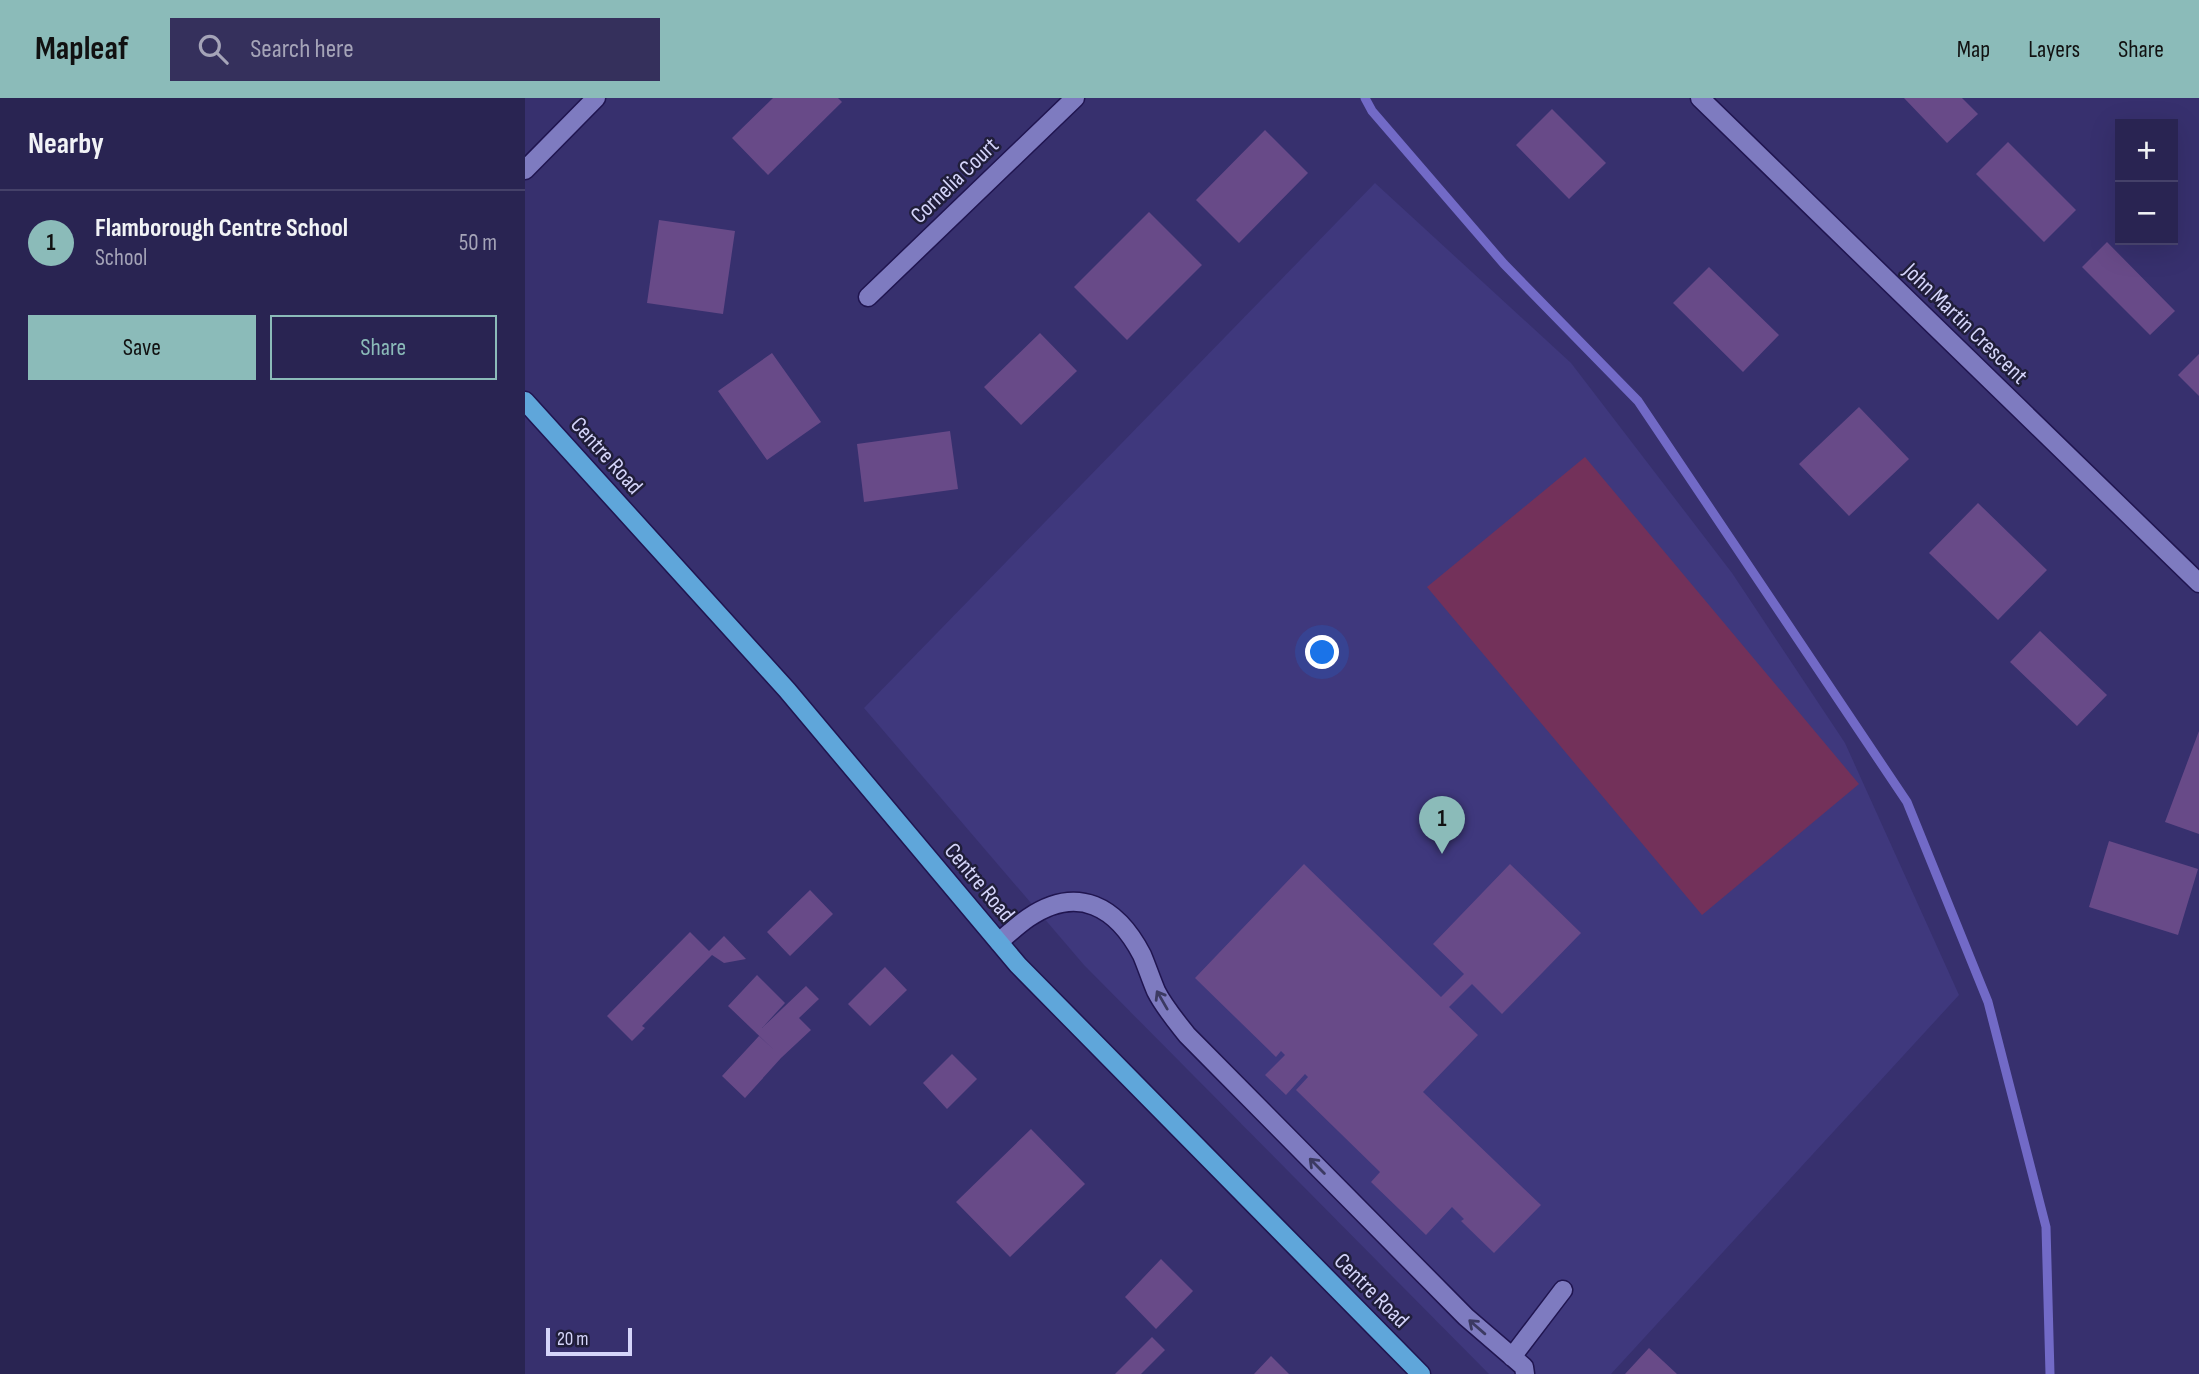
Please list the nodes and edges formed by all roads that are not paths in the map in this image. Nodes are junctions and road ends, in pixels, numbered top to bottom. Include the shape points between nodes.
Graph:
1 (596, 98) edge
2 (1075, 98) edge
3 (1700, 98) edge
4 (525, 170) edge
5 (868, 297) dead end
6 (525, 401) edge
7 (2199, 583) edge
8 (999, 943) junction
9 (1563, 1290) dead end
10 (1512, 1357) junction
11 (1421, 1374) edge
12 (1525, 1374) edge

1 - 4 street
2 - 5 street, Cornelia Court
3 - 7 street, John Martin Crescent
6 - 8 main road, Centre Road via 787,691
10 -> 8 street via 1466,1317 1187,1035 1157,992 1142,955 1113,915 1071,901 1029,918
8 - 11 main road, Centre Road
9 - 10 street
10 - 12 street

